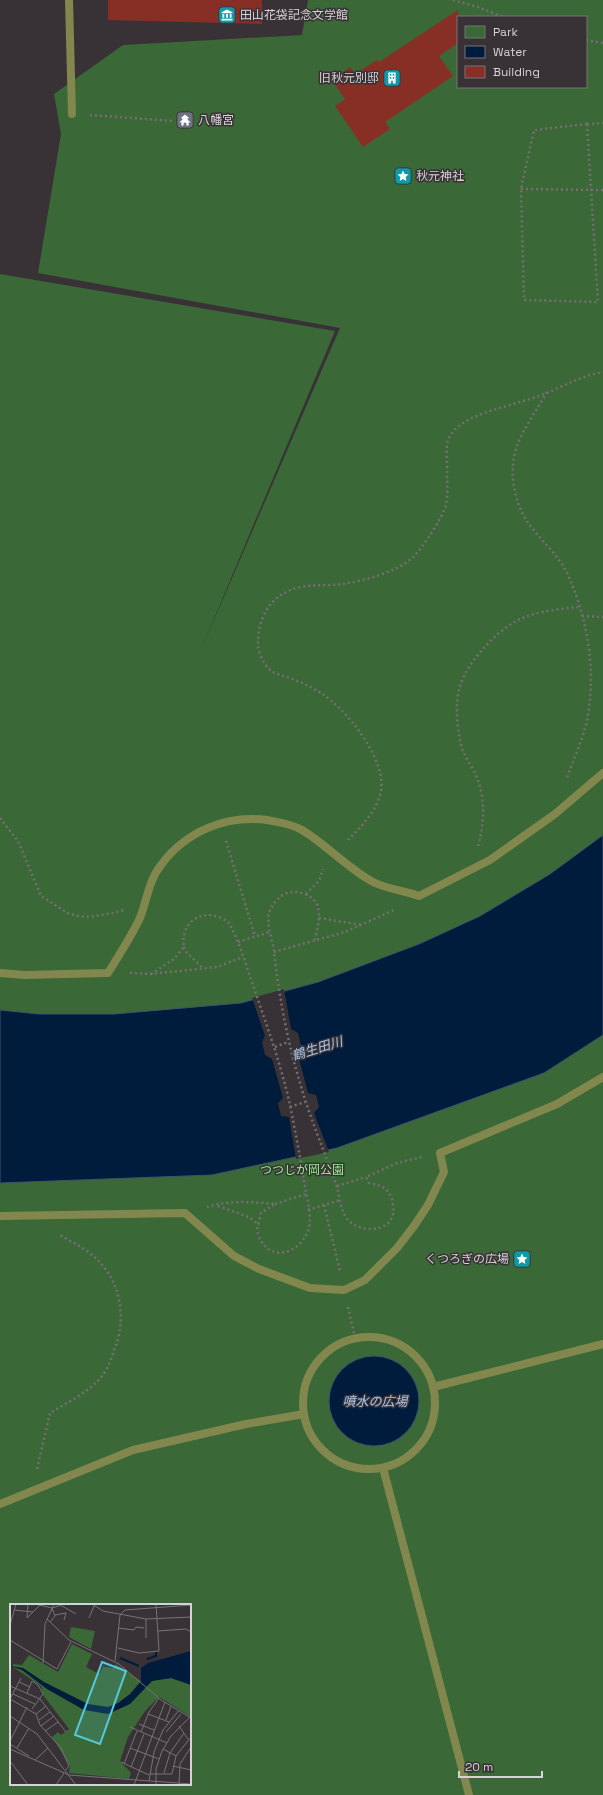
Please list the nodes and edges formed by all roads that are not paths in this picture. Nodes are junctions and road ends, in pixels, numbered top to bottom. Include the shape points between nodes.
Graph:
1 (69, 0) edge
2 (72, 114) road end
3 (603, 774) edge
4 (0, 973) edge
5 (603, 1077) edge
6 (0, 1216) edge
7 (603, 1344) edge
8 (433, 1387) junction
9 (304, 1414) junction
10 (383, 1468) junction
11 (0, 1504) edge
12 (469, 1795) edge

1 - 2 street
3 - 4 street via 555,814 490,860 419,896 374,882 301,829 273,821 248,819 220,823 195,834 161,865 152,879 128,942 108,973
5 - 6 street via 557,1104 440,1153 444,1172 414,1226 397,1248 365,1280 344,1290 310,1288 259,1269 234,1256 185,1213
7 - 8 street
8 - 9 street via 424,1367 408,1350 387,1340 355,1338 330,1350 314,1367 304,1389
8 - 10 street via 434,1410 428,1432 414,1451
9 - 10 street via 311,1436 327,1454 348,1466 360,1469
9 - 11 street via 246,1424 133,1450
10 - 12 street

